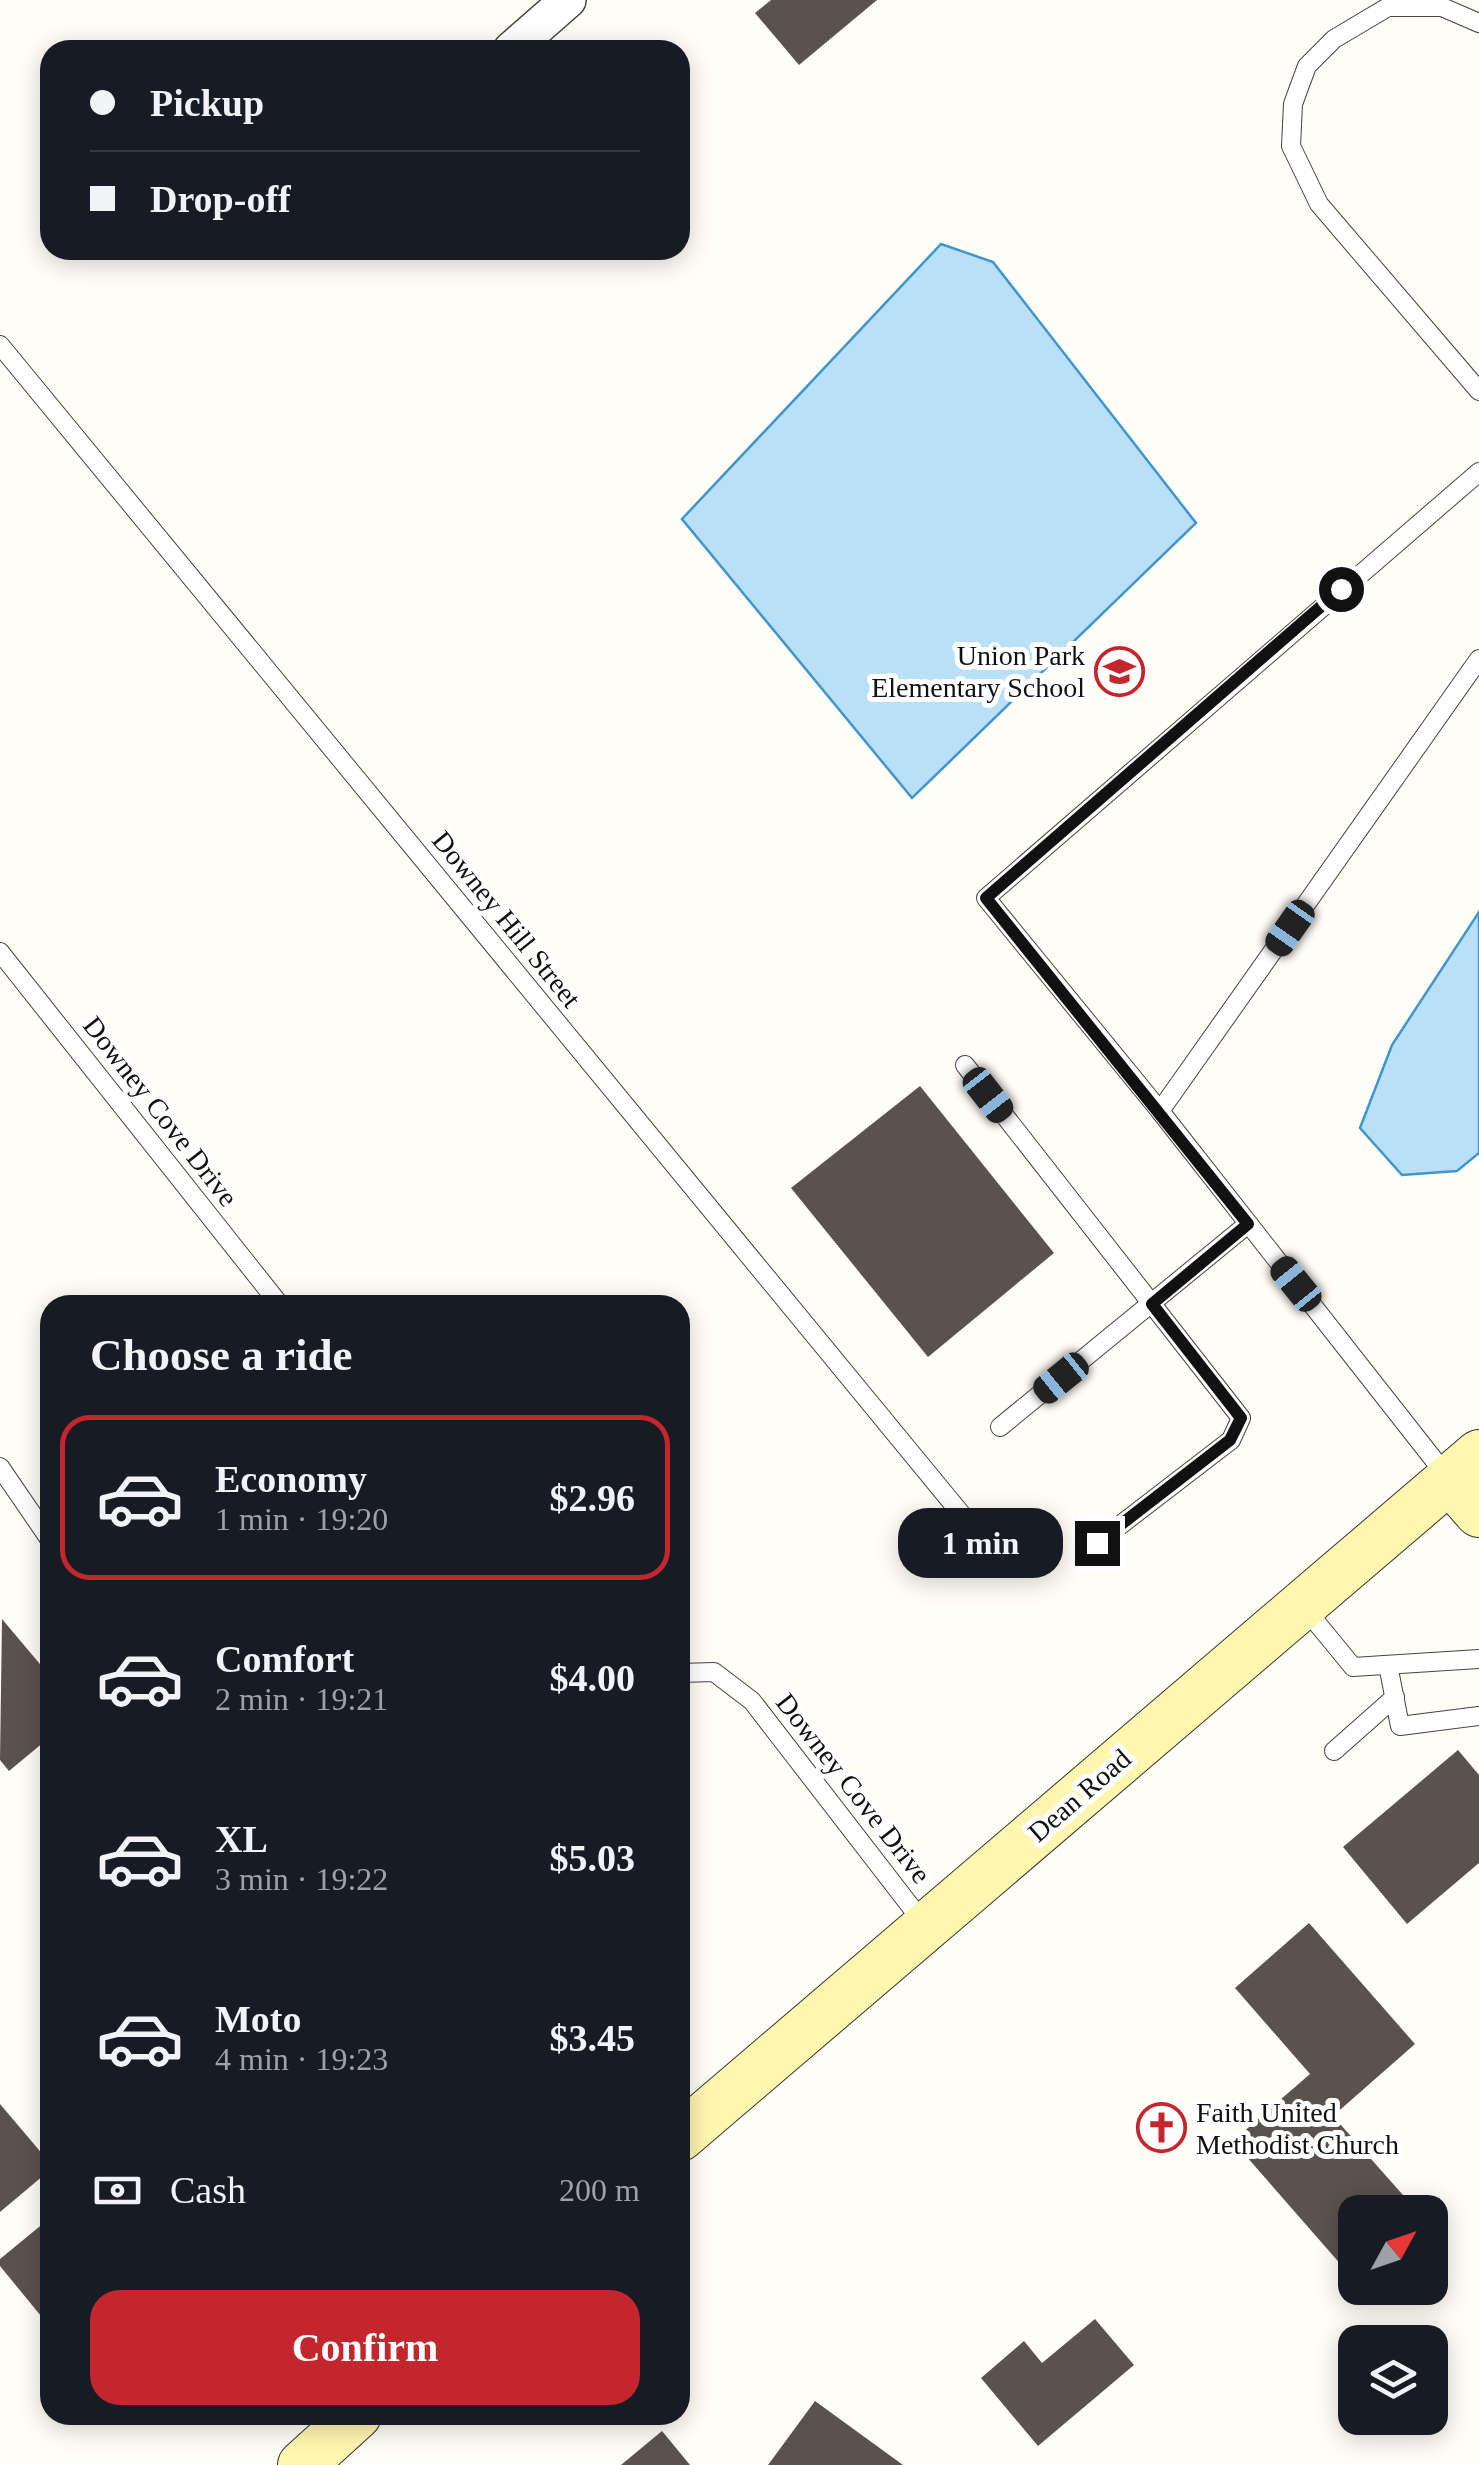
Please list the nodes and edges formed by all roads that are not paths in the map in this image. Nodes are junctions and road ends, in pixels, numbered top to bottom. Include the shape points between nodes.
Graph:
1 (568, 0) edge
2 (1479, 23) edge
3 (522, 40) edge
4 (0, 345) edge
5 (1479, 390) edge
6 (1479, 472) edge
7 (1479, 659) edge
8 (0, 952) edge
9 (965, 1066) dead end
10 (1160, 1111) junction
11 (1248, 1224) junction
12 (272, 1295) edge
13 (1152, 1304) junction
14 (1000, 1426) dead end
15 (0, 1467) edge
16 (1469, 1482) edge
17 (40, 1525) edge
18 (972, 1527) dead end
19 (1097, 1543) dead end
20 (1302, 1604) junction
21 (1479, 1659) edge
22 (1388, 1665) junction
23 (690, 1673) edge
24 (1395, 1696) junction
25 (1479, 1716) edge
26 (1334, 1751) dead end
27 (926, 1926) junction
28 (690, 2129) edge
29 (346, 2425) edge
30 (302, 2465) edge

1 - 3 street
2 - 5 lane via 1442,7 1388,7 1334,39 1307,66 1293,104 1291,146 1319,204
4 - 18 lane, Downey Hill Street
6 - 10 lane via 986,898
7 - 10 lane
8 - 12 lane, Downey Cove Drive
9 - 13 lane
10 - 11 lane
11 - 13 lane
11 - 16 lane
13 - 14 lane
13 - 19 lane via 1241,1418 1230,1440
15 - 17 lane
16 - 20 main road, Dean Road
20 - 22 lane via 1353,1667
20 - 27 main road, Dean Road
21 - 22 lane
22 - 24 lane
23 - 27 lane, Downey Cove Drive via 714,1672 752,1701
24 - 25 lane via 1400,1726
24 - 26 lane
27 - 28 main road, Dean Road
29 - 30 main road

